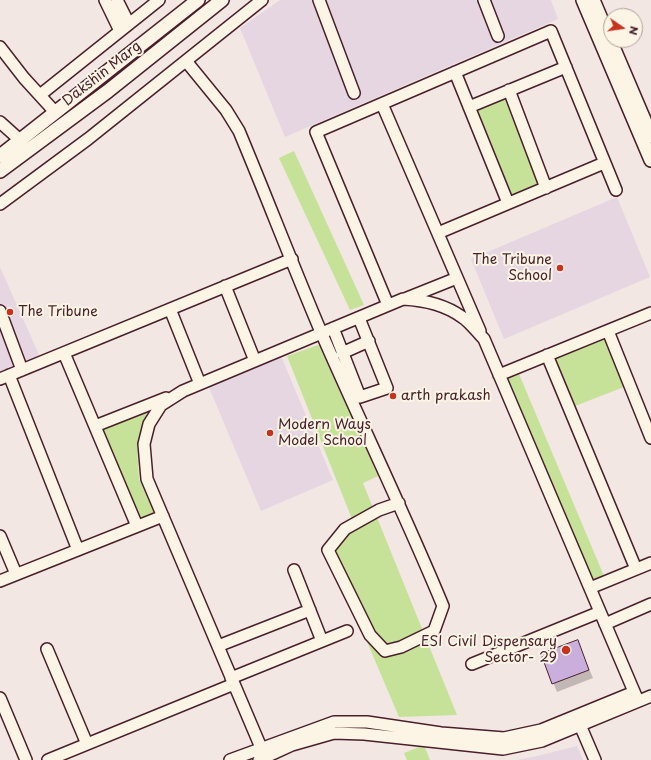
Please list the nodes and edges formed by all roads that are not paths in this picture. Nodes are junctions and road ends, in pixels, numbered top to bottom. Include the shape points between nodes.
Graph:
1 (105, 0) edge
2 (117, 0) edge
3 (159, 0) edge
4 (198, 0) edge
5 (222, 0) edge
6 (262, 0) edge
7 (319, 0) edge
8 (484, 0) edge
9 (583, 0) edge
10 (593, 0) edge
11 (124, 27) junction
12 (498, 36) dead end
13 (0, 47) edge
14 (186, 61) junction
15 (566, 67) junction
16 (455, 72) junction
17 (509, 90) junction
18 (354, 93) dead end
19 (40, 95) junction
20 (382, 104) junction
21 (469, 107) junction
22 (56, 112) junction
23 (0, 122) edge
24 (651, 136) edge
25 (20, 140) junction
26 (0, 156) edge
27 (651, 160) edge
28 (604, 163) junction
29 (0, 171) edge
30 (546, 188) junction
31 (616, 190) dead end
32 (508, 203) junction
33 (0, 204) edge
34 (438, 233) junction
35 (292, 259) junction
36 (457, 278) junction
37 (226, 286) junction
38 (403, 299) junction
39 (388, 305) junction
40 (170, 309) junction
41 (0, 311) edge
42 (651, 313) edge
43 (359, 318) junction
44 (333, 328) junction
45 (608, 331) junction
46 (322, 333) junction
47 (484, 339) junction
48 (369, 341) junction
49 (64, 353) junction
50 (342, 353) junction
51 (547, 355) junction
52 (255, 361) junction
53 (22, 370) junction
54 (499, 375) junction
55 (4, 377) edge
56 (200, 384) junction
57 (183, 391) junction
58 (95, 426) junction
59 (651, 438) edge
60 (399, 503) junction
61 (163, 516) junction
62 (138, 526) junction
63 (0, 536) edge
64 (78, 550) junction
65 (651, 563) edge
66 (636, 569) junction
67 (294, 570) dead end
68 (16, 574) junction
69 (0, 581) edge
70 (590, 588) junction
71 (651, 604) edge
72 (310, 610) junction
73 (600, 612) junction
74 (605, 624) junction
75 (347, 631) dead end
76 (322, 641) junction
77 (218, 646) junction
78 (47, 649) dead end
79 (472, 664) dead end
80 (233, 681) junction
81 (651, 696) edge
82 (636, 697) junction
83 (0, 698) edge
84 (578, 721) junction
85 (87, 744) junction
86 (261, 755) edge
87 (26, 760) edge
88 (48, 760) edge
89 (230, 760) edge
90 (595, 760) edge

1 - 11 street
2 - 11 street
3 - 11 street
4 - 22 main road, Dakshin Marg
5 - 29 main road, Dakshin Marg via 108,91
6 - 14 street
7 - 18 street
8 - 12 street
9 - 27 main road
10 - 24 main road
11 - 19 street
13 - 19 street
14 - 33 street via 88,139
14 - 35 street via 226,110 239,131
15 - 16 street via 551,31
15 - 17 street
15 - 28 street
16 - 20 street
16 - 21 street
17 - 21 street
17 - 30 street
19 - 22 street
20 - 34 street
20 - 39 street via 316,132
21 - 32 street
22 - 25 main road, Dakshin Marg
23 - 25 street
25 - 26 main road, Dakshin Marg
28 - 30 street
28 - 31 street
30 - 32 street
32 - 34 street
34 - 36 street
35 - 37 street
35 - 46 street
36 - 38 street
36 - 47 street
37 - 40 street
37 - 52 street
38 - 39 street
38 - 47 street via 421,300 442,306 463,317
39 - 43 street
40 - 49 street
40 - 56 street
41 - 53 street
42 - 45 street
43 - 44 street
43 - 48 street
44 - 46 street
44 - 50 street
45 - 51 street
45 - 59 street
46 - 52 street
46 - 60 street
47 - 54 street
48 - 50 street
48 - 50 street via 387,388 360,397
49 - 53 street
49 - 58 street
51 - 54 street
51 - 66 street
52 - 56 street
53 - 55 street
54 - 70 street
55 - 64 street
56 - 57 street
57 - 58 street
57 - 61 street via 161,405 149,424 144,444 147,479
58 - 62 street
60 - 60 street via 443,606 434,631 401,647 385,651 370,635 328,550 345,529 379,510
61 - 62 street
61 - 77 street
62 - 64 street
63 - 68 street
64 - 68 street
65 - 66 street
66 - 70 street
67 - 72 street
68 - 69 street
70 - 73 street
71 - 74 street
72 - 76 street
72 - 77 street
73 - 74 street
73 - 79 street
74 - 82 street
75 - 76 street
76 - 80 street
77 - 80 street
78 - 85 street
80 - 85 street
80 - 86 street
81 - 82 street
82 - 84 street
83 - 87 street
84 - 86 street via 504,738 441,733 367,722 334,722
84 - 90 street
85 - 88 street
86 - 89 street

